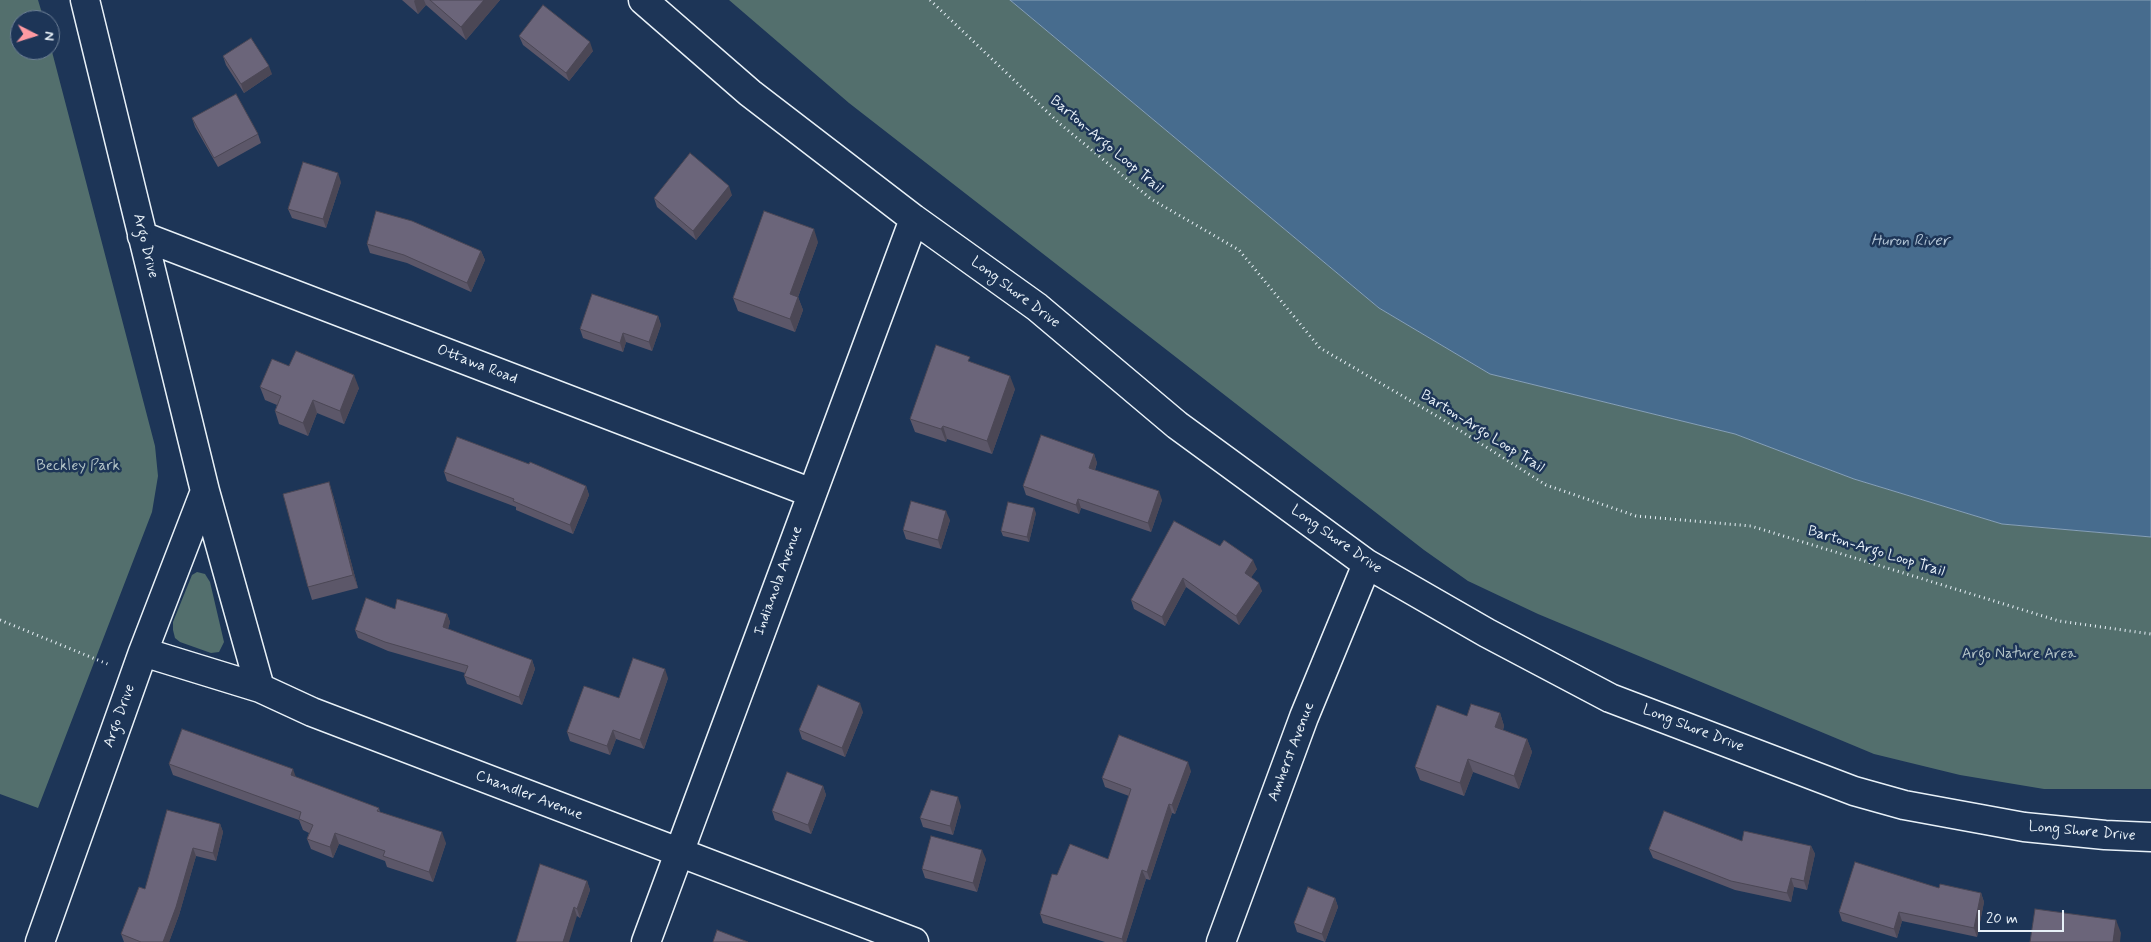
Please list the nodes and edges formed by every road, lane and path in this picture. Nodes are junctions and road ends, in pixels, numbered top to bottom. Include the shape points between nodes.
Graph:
1 (85, 0) edge
2 (643, 0) edge
3 (930, 0) edge
4 (914, 220) junction
5 (142, 236) junction
6 (205, 491) junction
7 (812, 493) junction
8 (1367, 564) junction
9 (0, 620) edge
10 (2151, 634) edge
11 (143, 652) junction
12 (112, 666) dead end
13 (260, 688) junction
14 (2151, 837) edge
15 (679, 851) junction
16 (40, 942) edge
17 (646, 942) edge
18 (914, 942) edge
19 (1221, 942) edge

1 - 5 street, Argo Drive
2 - 4 street, Long Shore Drive via 750,92
3 - 10 path, Barton-Argo Loop Trail via 1059,122 1152,199 1239,250 1320,348 1442,419 1546,485 1636,516 1751,526 2059,621
4 - 7 street, Indianola Avenue
4 - 8 street, Long Shore Drive via 1037,307 1177,426
5 - 6 street, Argo Drive
5 - 7 street, Ottawa Road
6 - 11 street, Argo Drive
6 - 13 street, Argo Drive
7 - 15 street, Indianola Avenue
8 - 14 street, Long Shore Drive via 1610,698 1854,791 1904,805 2024,827
8 - 19 street, Amherst Avenue via 1304,717
9 - 12 path
11 - 13 street, Chandler Avenue
11 - 16 street, Argo Drive
13 - 15 street, Chandler Avenue via 312,712
15 - 17 street, Indianola Avenue
15 - 18 street, Chandler Avenue

